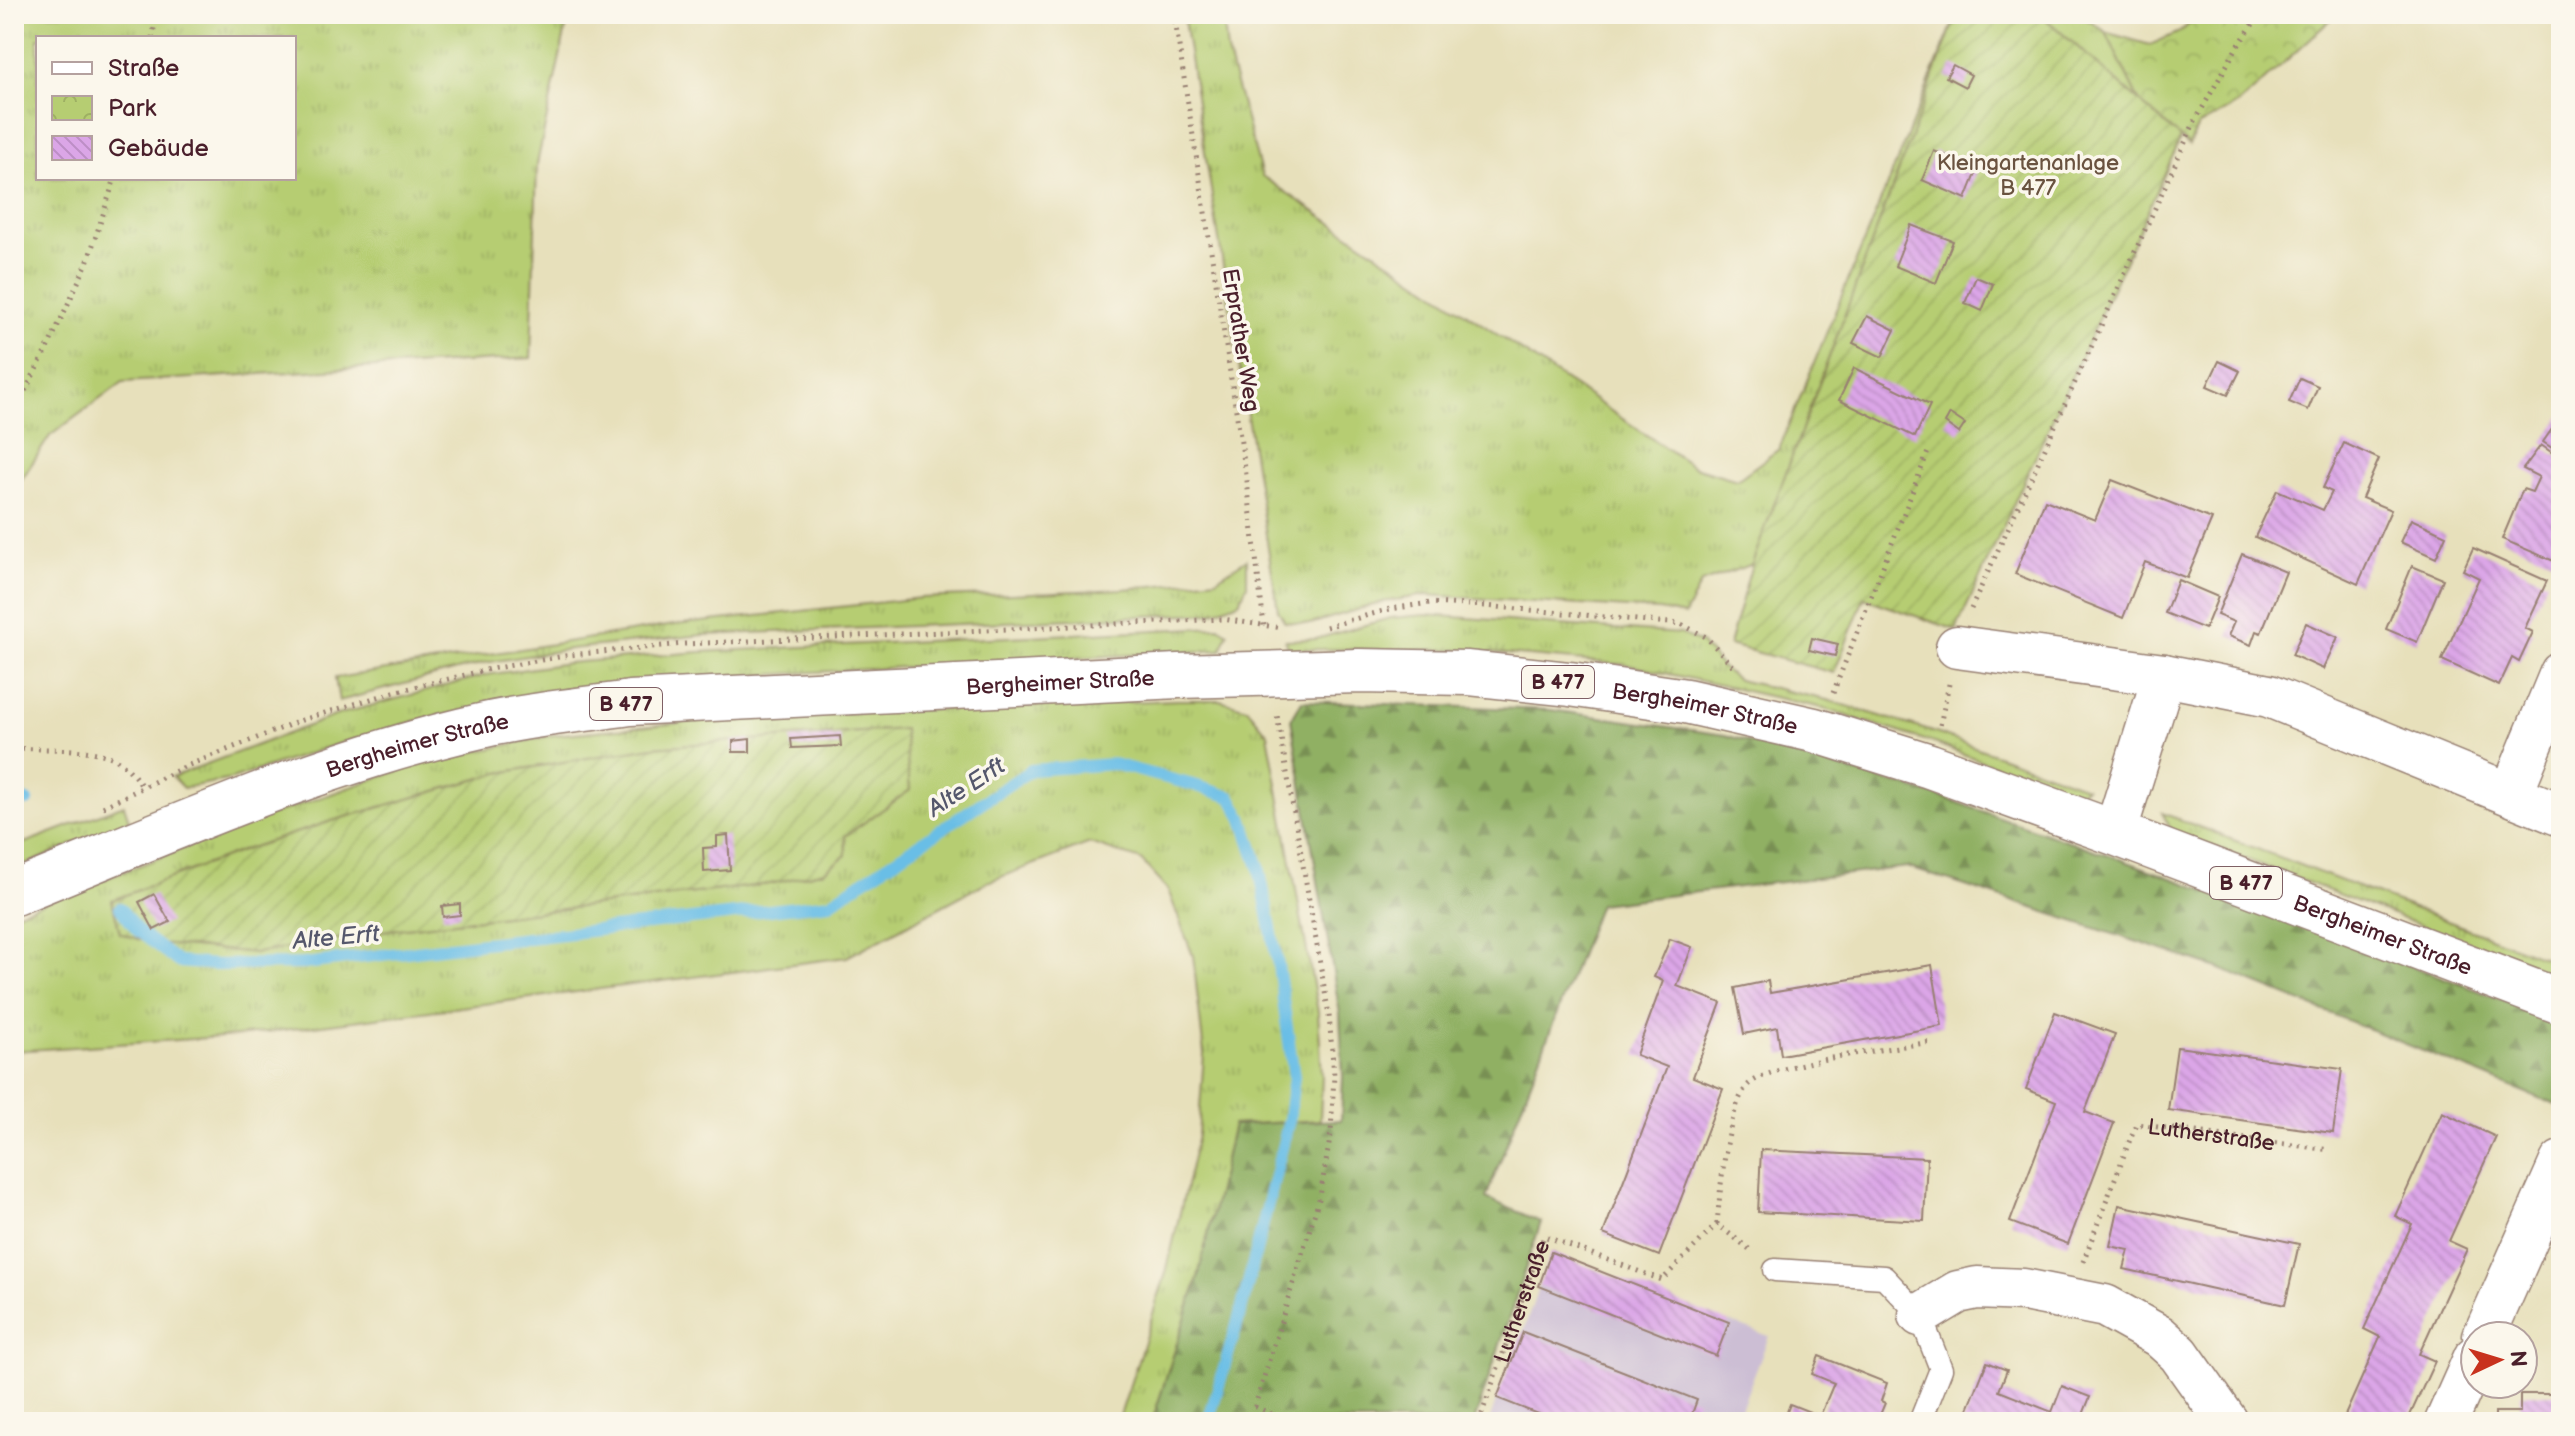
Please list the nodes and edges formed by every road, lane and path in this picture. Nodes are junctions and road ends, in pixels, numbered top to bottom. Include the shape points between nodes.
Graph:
1 (157, 14) edge
2 (1174, 14) edge
3 (2260, 14) edge
4 (152, 36) edge
5 (114, 180) edge
6 (14, 412) edge
7 (1928, 452) dead end
8 (1957, 647) junction
9 (1270, 672) junction
10 (2561, 673) edge
11 (2164, 675) junction
12 (1832, 695) dead end
13 (1939, 728) dead end
14 (14, 748) edge
15 (143, 788) dead end
16 (2511, 794) junction
17 (2561, 815) edge
18 (2115, 833) junction
19 (14, 893) edge
20 (2561, 1002) edge
21 (1931, 1042) dead end
22 (2330, 1150) dead end
23 (2561, 1162) edge
24 (1717, 1224) junction
25 (1775, 1270) joint
26 (2069, 1297) junction
27 (1920, 1315) junction
28 (2491, 1320) edge
29 (2459, 1393) edge
30 (1255, 1407) junction
31 (1250, 1422) edge
32 (1292, 1422) edge
33 (1479, 1422) edge
34 (1920, 1422) edge
35 (2227, 1422) edge
36 (2446, 1422) edge

1 - 4 path
2 - 9 path, Erprather Weg via 1247,481
3 - 8 path via 2194,123
5 - 6 path via 87,263
7 - 12 path
8 - 11 street
8 - 13 path
9 - 18 main road, Bergheimer Straße / B 477 via 1468,673 1686,701 1930,766
9 - 19 main road, Bergheimer Straße / B 477 via 630,703 487,724 303,779
9 - 30 path, Erprather Weg via 1329,1015 1334,1075 1320,1196
10 - 16 street
11 - 16 street via 2269,696
11 - 18 street
14 - 15 path via 112,758
16 - 17 street
18 - 20 main road, Bergheimer Straße / B 477
21 - 24 path via 1781,1069 1748,1085 1734,1114
22 - 26 path, Lutherstraße via 2136,1124
23 - 28 street
24 - 25 path
24 - 33 path, Lutherstraße via 1662,1280 1544,1236
25 - 27 lane via 1884,1277
26 - 27 street via 1977,1288 1958,1292
26 - 35 street via 2105,1306 2159,1336 2199,1379
27 - 34 lane via 1941,1369
29 - 36 street
30 - 31 path, Erprather Weg
30 - 32 path

